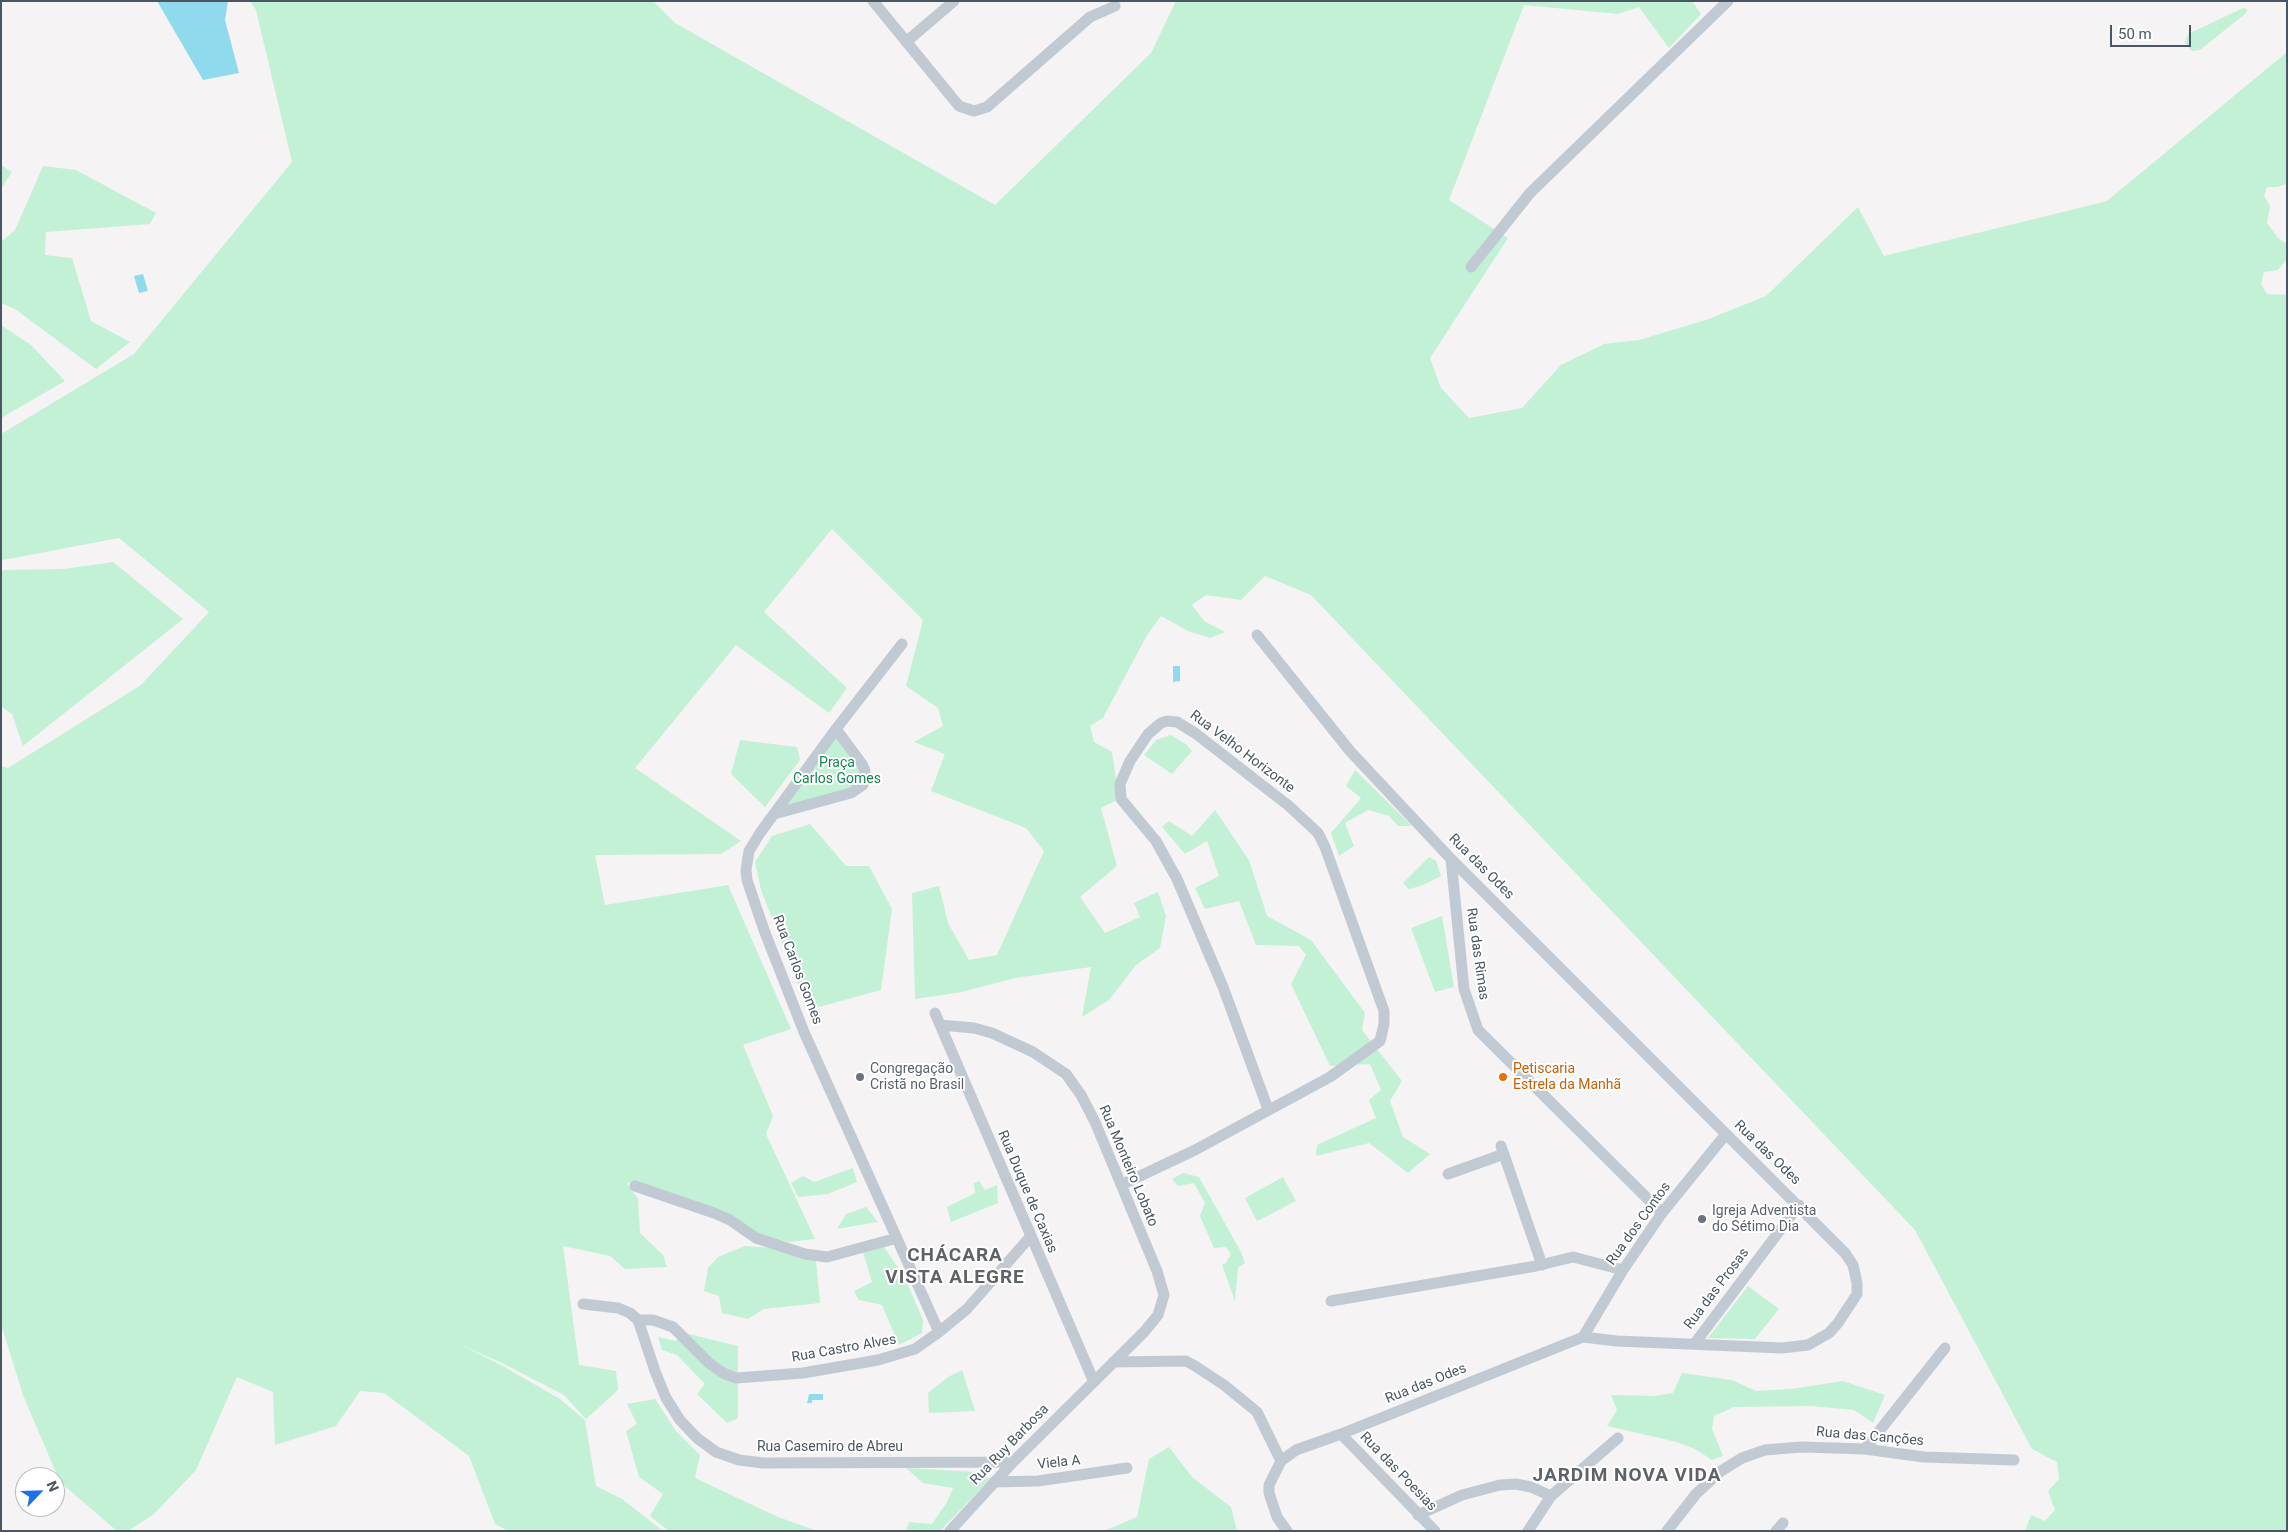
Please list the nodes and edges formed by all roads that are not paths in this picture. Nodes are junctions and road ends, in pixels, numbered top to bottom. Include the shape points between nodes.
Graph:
1 (872, 1) edge
2 (954, 1) edge
3 (1728, 1) edge
4 (1115, 6) dead end
5 (906, 42) junction
6 (1471, 267) dead end
7 (1257, 635) dead end
8 (902, 644) dead end
9 (836, 728) junction
10 (774, 814) junction
11 (1451, 859) junction
12 (935, 1012) dead end
13 (940, 1026) junction
14 (1268, 1109) junction
15 (1726, 1134) junction
16 (1448, 1174) dead end
17 (1121, 1185) junction
18 (635, 1186) dead end
19 (1799, 1205) junction
20 (1662, 1214) junction
21 (1030, 1237) junction
22 (897, 1238) junction
23 (1542, 1265) junction
24 (1623, 1270) junction
25 (1331, 1301) dead end
26 (583, 1304) dead end
27 (638, 1320) junction
28 (939, 1332) junction
29 (1583, 1337) junction
30 (1695, 1343) junction
31 (1945, 1348) dead end
32 (1114, 1362) junction
33 (1094, 1382) junction
34 (1341, 1434) junction
35 (1618, 1438) dead end
36 (1865, 1449) junction
37 (2014, 1460) dead end
38 (1280, 1461) junction
39 (1013, 1462) junction
40 (1127, 1468) dead end
41 (994, 1482) junction
42 (1551, 1496) junction
43 (1418, 1515) junction
44 (950, 1531) edge
45 (1287, 1531) edge
46 (1435, 1531) edge
47 (1528, 1531) edge
48 (1667, 1531) edge

1 - 5 street
2 - 5 street
3 - 6 street via 1530,193
4 - 5 street via 1090,17 986,106 974,110 959,106
7 - 11 street, Rua das Odes via 1350,751
8 - 9 street, Rua Carlos Gomes
9 - 10 street, Rua Carlos Gomes
9 - 10 street via 862,764 865,771 863,785 851,793
10 - 22 street, Rua Carlos Gomes via 749,851 747,880 804,1032
11 - 15 street, Rua das Odes
11 - 20 street, Rua das Rimas via 1464,989 1478,1030
12 - 13 street, Rua Duque de Caxias
13 - 17 street, Rua Monteiro Lobato via 974,1028 992,1033 1033,1052 1066,1074 1095,1122
13 - 21 street, Rua Duque de Caxias
14 - 14 street, Rua Velho Horizonte via 1330,1077 1368,1051 1380,1040 1384,1011 1318,833 1282,800 1195,733 1177,722 1167,722 1148,734 1130,761 1120,784 1121,799 1156,841 1177,880 1223,987
14 - 17 street, Rua Velho Horizonte via 1195,1150
15 - 19 street, Rua das Odes
15 - 20 street, Rua dos Contos
16 - 23 street via 1502,1150
17 - 32 street, Rua Monteiro Lobato via 1164,1295 1158,1315
18 - 22 street via 714,1213 762,1240 805,1254 827,1257
19 - 30 street, Rua das Prosas
19 - 30 street, Rua das Odes via 1845,1252 1857,1276 1857,1294 1838,1323 1820,1340 1808,1345 1782,1348
20 - 24 street, Rua dos Contos
21 - 28 street, Rua Castro Alves via 967,1309
21 - 33 street, Rua Duque de Caxias
22 - 28 street, Rua Carlos Gomes
23 - 24 street via 1573,1257
23 - 25 street
24 - 29 street, Rua dos Contos
26 - 27 street via 618,1308
27 - 28 street, Rua Castro Alves via 664,1322 723,1373 747,1379 878,1360 915,1349
27 - 39 street, Rua Casemiro de Abreu via 666,1398 680,1420 716,1452 739,1460 763,1463
29 - 30 street, Rua das Odes
29 - 34 street, Rua das Odes
31 - 36 street
32 - 33 street, Rua Monteiro Lobato
32 - 38 street via 1186,1361 1195,1366 1257,1412
33 - 39 street, Rua Ruy Barbosa
34 - 38 street, Rua das Odes via 1296,1450
34 - 43 street, Rua das Poesias
35 - 42 street
36 - 37 street, Rua das Canções via 1924,1457
36 - 48 street, Rua das Canções via 1801,1447 1752,1453 1721,1471 1696,1494
38 - 45 street via 1268,1493 1277,1517
39 - 41 street, Rua Ruy Barbosa
40 - 41 street, Viela A via 1038,1481
41 - 44 street, Rua Ruy Barbosa
42 - 43 street via 1531,1487 1500,1485 1462,1495
42 - 47 street
43 - 46 street, Rua das Poesias

